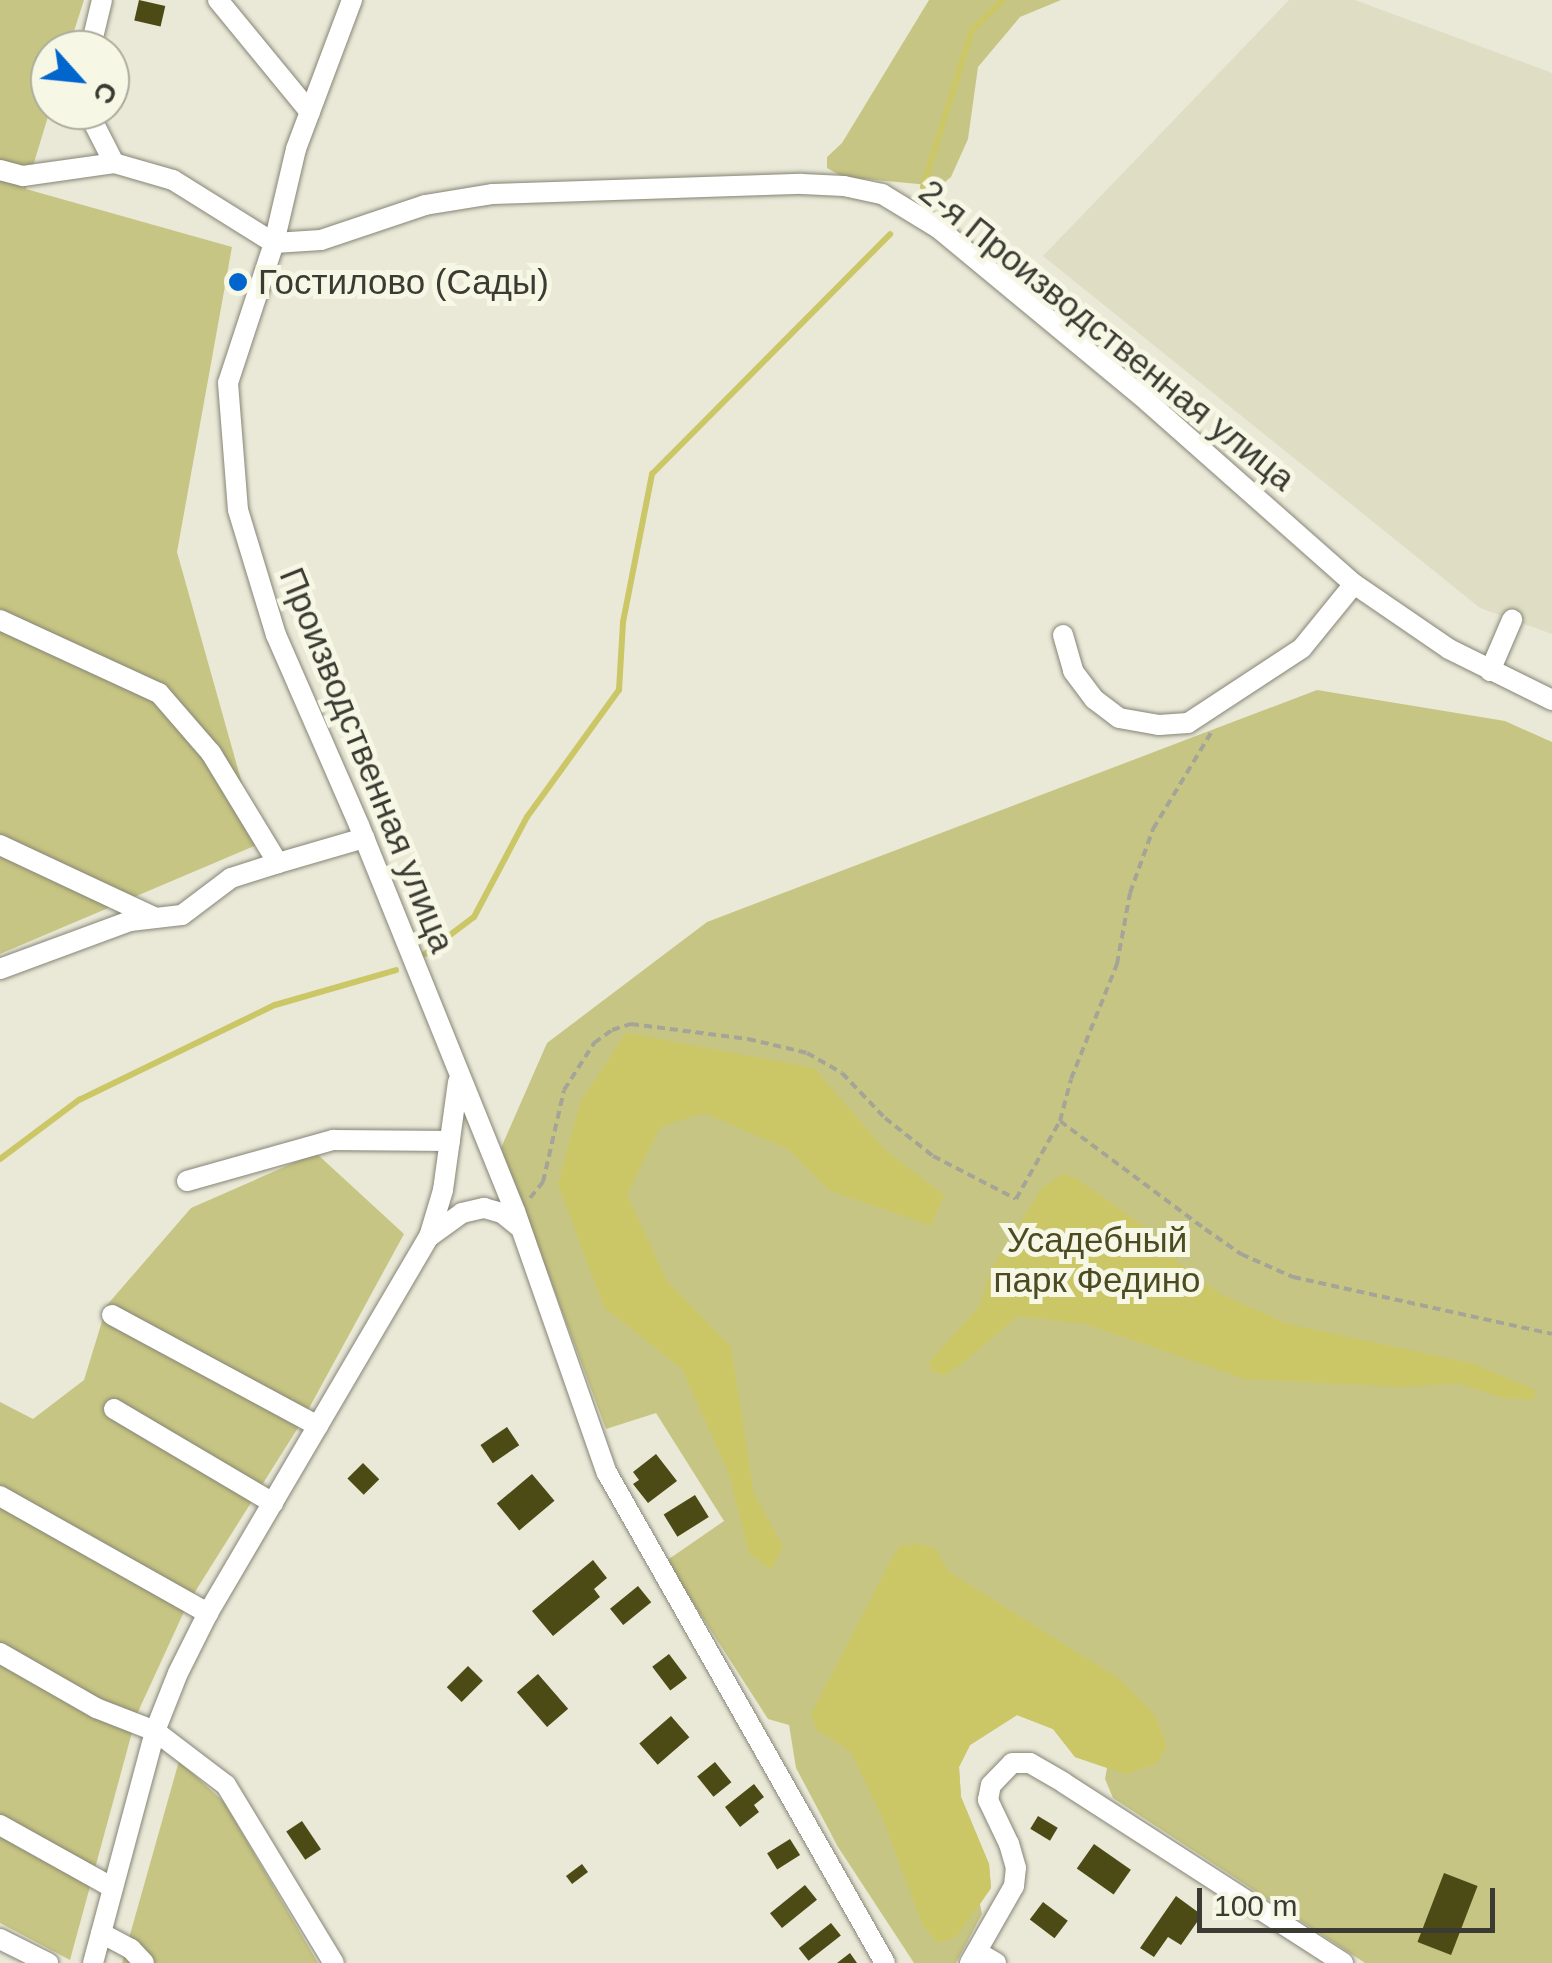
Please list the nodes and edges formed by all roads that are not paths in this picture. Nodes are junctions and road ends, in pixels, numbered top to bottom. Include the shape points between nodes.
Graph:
1 (100, 0) edge
2 (218, 0) edge
3 (352, 0) edge
4 (94, 30) edge
5 (310, 112) junction
6 (98, 130) edge
7 (114, 164) junction
8 (0, 170) edge
9 (274, 243) junction
10 (1354, 584) junction
11 (0, 620) edge
12 (1512, 620) dead end
13 (1063, 636) dead end
14 (1490, 671) junction
15 (1552, 700) edge
16 (364, 838) junction
17 (0, 846) edge
18 (278, 863) junction
19 (156, 918) junction
20 (0, 969) edge
21 (458, 1080) junction
22 (450, 1141) junction
23 (186, 1181) dead end
24 (518, 1220) junction
25 (429, 1237) junction
26 (112, 1315) dead end
27 (114, 1410) dead end
28 (318, 1426) junction
29 (0, 1496) edge
30 (273, 1502) junction
31 (208, 1612) junction
32 (0, 1653) edge
33 (156, 1730) junction
34 (0, 1826) edge
35 (114, 1888) junction
36 (101, 1934) junction
37 (0, 1938) edge
38 (974, 1957) edge
39 (48, 1963) edge
40 (93, 1963) edge
41 (144, 1963) edge
42 (334, 1963) edge
43 (885, 1963) edge
44 (996, 1963) edge
45 (1343, 1963) edge

1 - 4 street
2 - 5 street
3 - 5 street, Производственная улица
5 - 9 street, Производственная улица via 279,205
6 - 7 street
7 - 8 street via 23,176
7 - 9 street via 173,180
9 - 10 street, 2-я Производственная улица via 322,240 426,205 493,194 802,184 882,194 953,241 1148,402
9 - 16 street, Производственная улица via 228,384 238,510 276,635
10 - 13 street via 1302,648 1188,723 1119,718 1072,671
10 - 14 street, 2-я Производственная улица
11 - 18 street via 159,693 211,752
12 - 14 street
14 - 15 street, 2-я Производственная улица
16 - 18 street
16 - 21 street, Производственная улица
17 - 19 street
18 - 19 street via 230,878 182,915
19 - 20 street via 130,921
21 - 22 street
21 - 24 street, Производственная улица
22 - 23 street via 333,1140
22 - 25 street
24 - 25 street via 484,1208 462,1213
24 - 43 street, Производственная улица via 607,1473
25 - 28 street
26 - 28 street
27 - 30 street
28 - 30 street
29 - 31 street
30 - 31 street
31 - 33 street
32 - 33 street via 96,1708
33 - 35 street
33 - 42 street via 236,1797
34 - 35 street
35 - 36 street
36 - 40 street
36 - 41 street
37 - 39 street
38 - 44 street
38 - 45 street via 1014,1886 1016,1868 988,1800 991,1784 1012,1763 1030,1763

